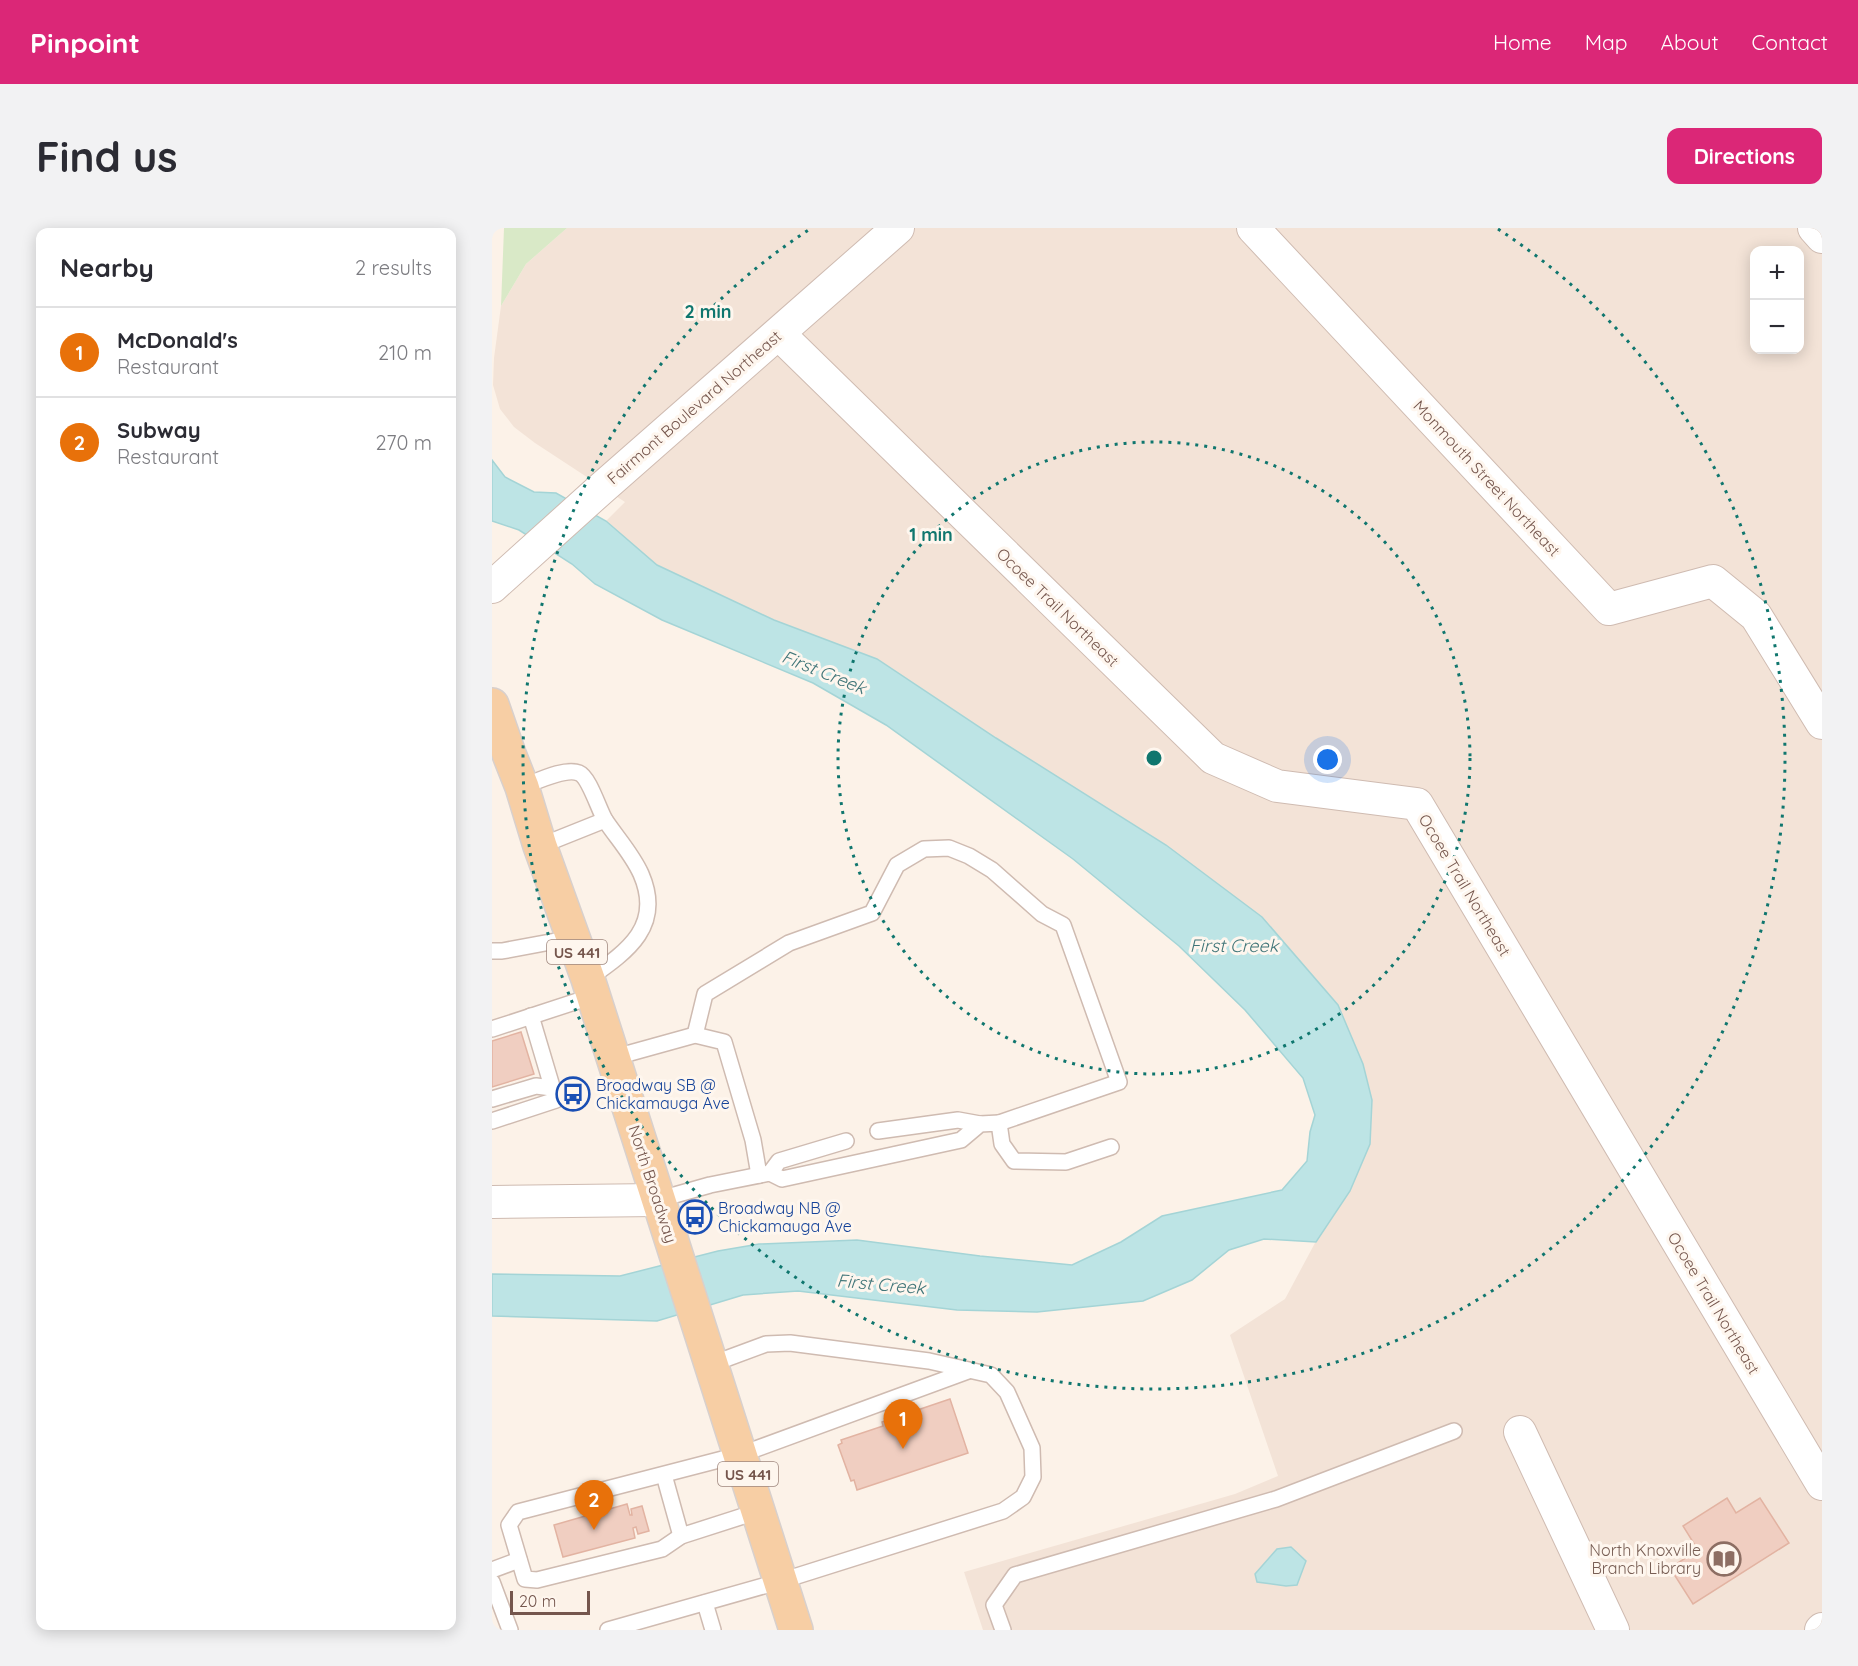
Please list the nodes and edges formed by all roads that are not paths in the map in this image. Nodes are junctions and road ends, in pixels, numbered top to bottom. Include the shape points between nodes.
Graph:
1 (898, 228) edge
2 (1252, 228) edge
3 (1815, 228) edge
4 (1822, 237) edge
5 (778, 334) junction
6 (492, 588) edge
7 (492, 705) edge
8 (1822, 723) edge
9 (500, 755) edge
10 (522, 787) junction
11 (605, 820) junction
12 (540, 846) junction
13 (572, 938) junction
14 (492, 951) edge
15 (590, 987) junction
16 (531, 1016) junction
17 (492, 1029) edge
18 (695, 1035) junction
19 (612, 1058) junction
20 (552, 1088) junction
21 (492, 1099) edge
22 (492, 1121) edge
23 (999, 1123) junction
24 (980, 1124) junction
25 (878, 1131) dead end
26 (846, 1141) dead end
27 (1111, 1147) dead end
28 (764, 1174) junction
29 (657, 1200) junction
30 (492, 1202) edge
31 (712, 1364) junction
32 (968, 1371) junction
33 (1454, 1431) dead end
34 (1520, 1432) dead end
35 (741, 1454) junction
36 (664, 1475) junction
37 (1822, 1484) edge
38 (759, 1511) junction
39 (681, 1536) junction
40 (519, 1560) junction
41 (492, 1570) edge
42 (781, 1581) junction
43 (492, 1582) edge
44 (705, 1603) junction
45 (510, 1630) edge
46 (609, 1630) edge
47 (713, 1630) edge
48 (796, 1630) edge
49 (1003, 1630) edge
50 (1613, 1630) edge

1 - 5 street, Fairmont Boulevard Northeast
2 - 8 street, Monmouth Street Northeast via 1609,609 1713,581 1756,616
3 - 4 street
5 - 6 street, Fairmont Boulevard Northeast
5 - 37 street, Ocoee Trail Northeast via 1213,758 1277,786 1417,804
7 - 9 main road, North Broadway / US 441
9 - 10 main road, North Broadway / US 441
10 - 11 lane via 563,773 581,774
10 - 12 main road, North Broadway / US 441
11 - 12 lane
11 - 15 lane via 640,873 647,893 647,910 637,939
12 - 13 main road, North Broadway / US 441
13 - 14 lane
13 - 15 main road, North Broadway / US 441
15 - 16 lane
15 - 19 main road, North Broadway / US 441
16 - 17 lane
16 - 20 lane
18 - 19 lane
18 - 23 lane via 705,994 789,944 872,913 897,865 924,849 949,848 992,870 1042,914 1063,925 1119,1082
18 - 28 lane via 724,1042
19 - 29 main road, North Broadway / US 441
20 - 21 lane via 536,1086
20 - 22 lane via 556,1100
23 - 24 lane
23 - 27 lane via 1002,1144 1014,1161 1066,1162
24 - 25 lane via 958,1120
24 - 28 lane via 961,1140 782,1179
26 - 28 lane via 779,1161
28 - 29 lane
29 - 30 street
29 - 31 main road, North Broadway / US 441
31 - 32 lane via 766,1344 790,1343 929,1361
31 - 35 main road, North Broadway / US 441
32 - 35 lane
32 - 42 lane via 991,1375 1008,1392 1027,1434 1032,1448 1033,1477 1023,1497 1003,1511
33 - 49 lane via 1276,1499 1015,1575 994,1605
34 - 50 street
35 - 36 lane
35 - 38 main road, North Broadway / US 441
36 - 39 lane
36 - 40 lane via 518,1512 509,1525
38 - 39 lane
38 - 42 main road, North Broadway / US 441
39 - 40 lane via 662,1549 537,1580 525,1579
40 - 41 lane
42 - 44 lane
42 - 48 main road, North Broadway / US 441
43 - 45 lane
44 - 46 lane
44 - 47 lane

